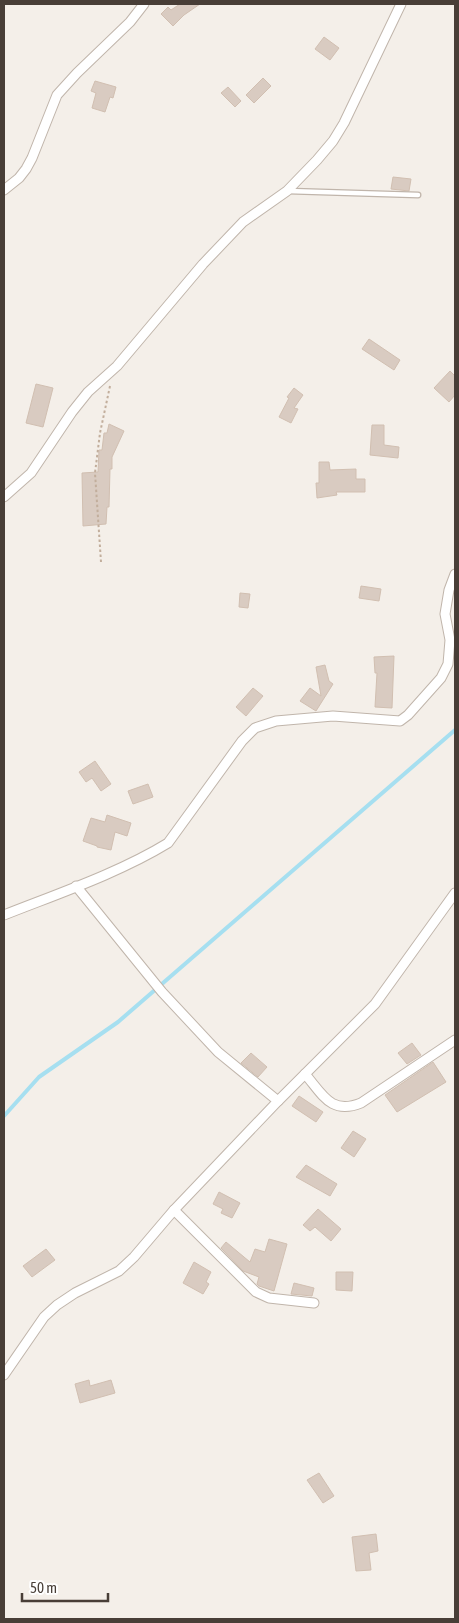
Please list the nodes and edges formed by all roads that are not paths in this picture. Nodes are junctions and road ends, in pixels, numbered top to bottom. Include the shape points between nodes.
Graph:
1 (144, 4) edge
2 (401, 4) edge
3 (4, 190) edge
4 (286, 191) junction
5 (418, 195) dead end
6 (4, 497) edge
7 (455, 574) edge
8 (76, 886) junction
9 (455, 893) edge
10 (4, 915) edge
11 (455, 1040) edge
12 (305, 1074) junction
13 (278, 1101) junction
14 (174, 1210) junction
15 (314, 1304) dead end
16 (4, 1375) edge

1 - 3 street via 57,95 26,169
2 - 4 street via 333,141
4 - 5 lane
4 - 6 street via 243,222 203,264 114,369 88,392 32,473
7 - 8 street via 445,614 450,640 448,664 441,678 408,715 400,721 333,716 276,721 255,728 242,741 168,843
8 - 10 street
8 - 13 street via 162,992 218,1052
9 - 12 street via 375,1004
11 - 12 street via 349,1108 332,1104
12 - 13 street
13 - 14 street
14 - 15 street via 256,1292 270,1298
14 - 16 street via 119,1271 56,1305

